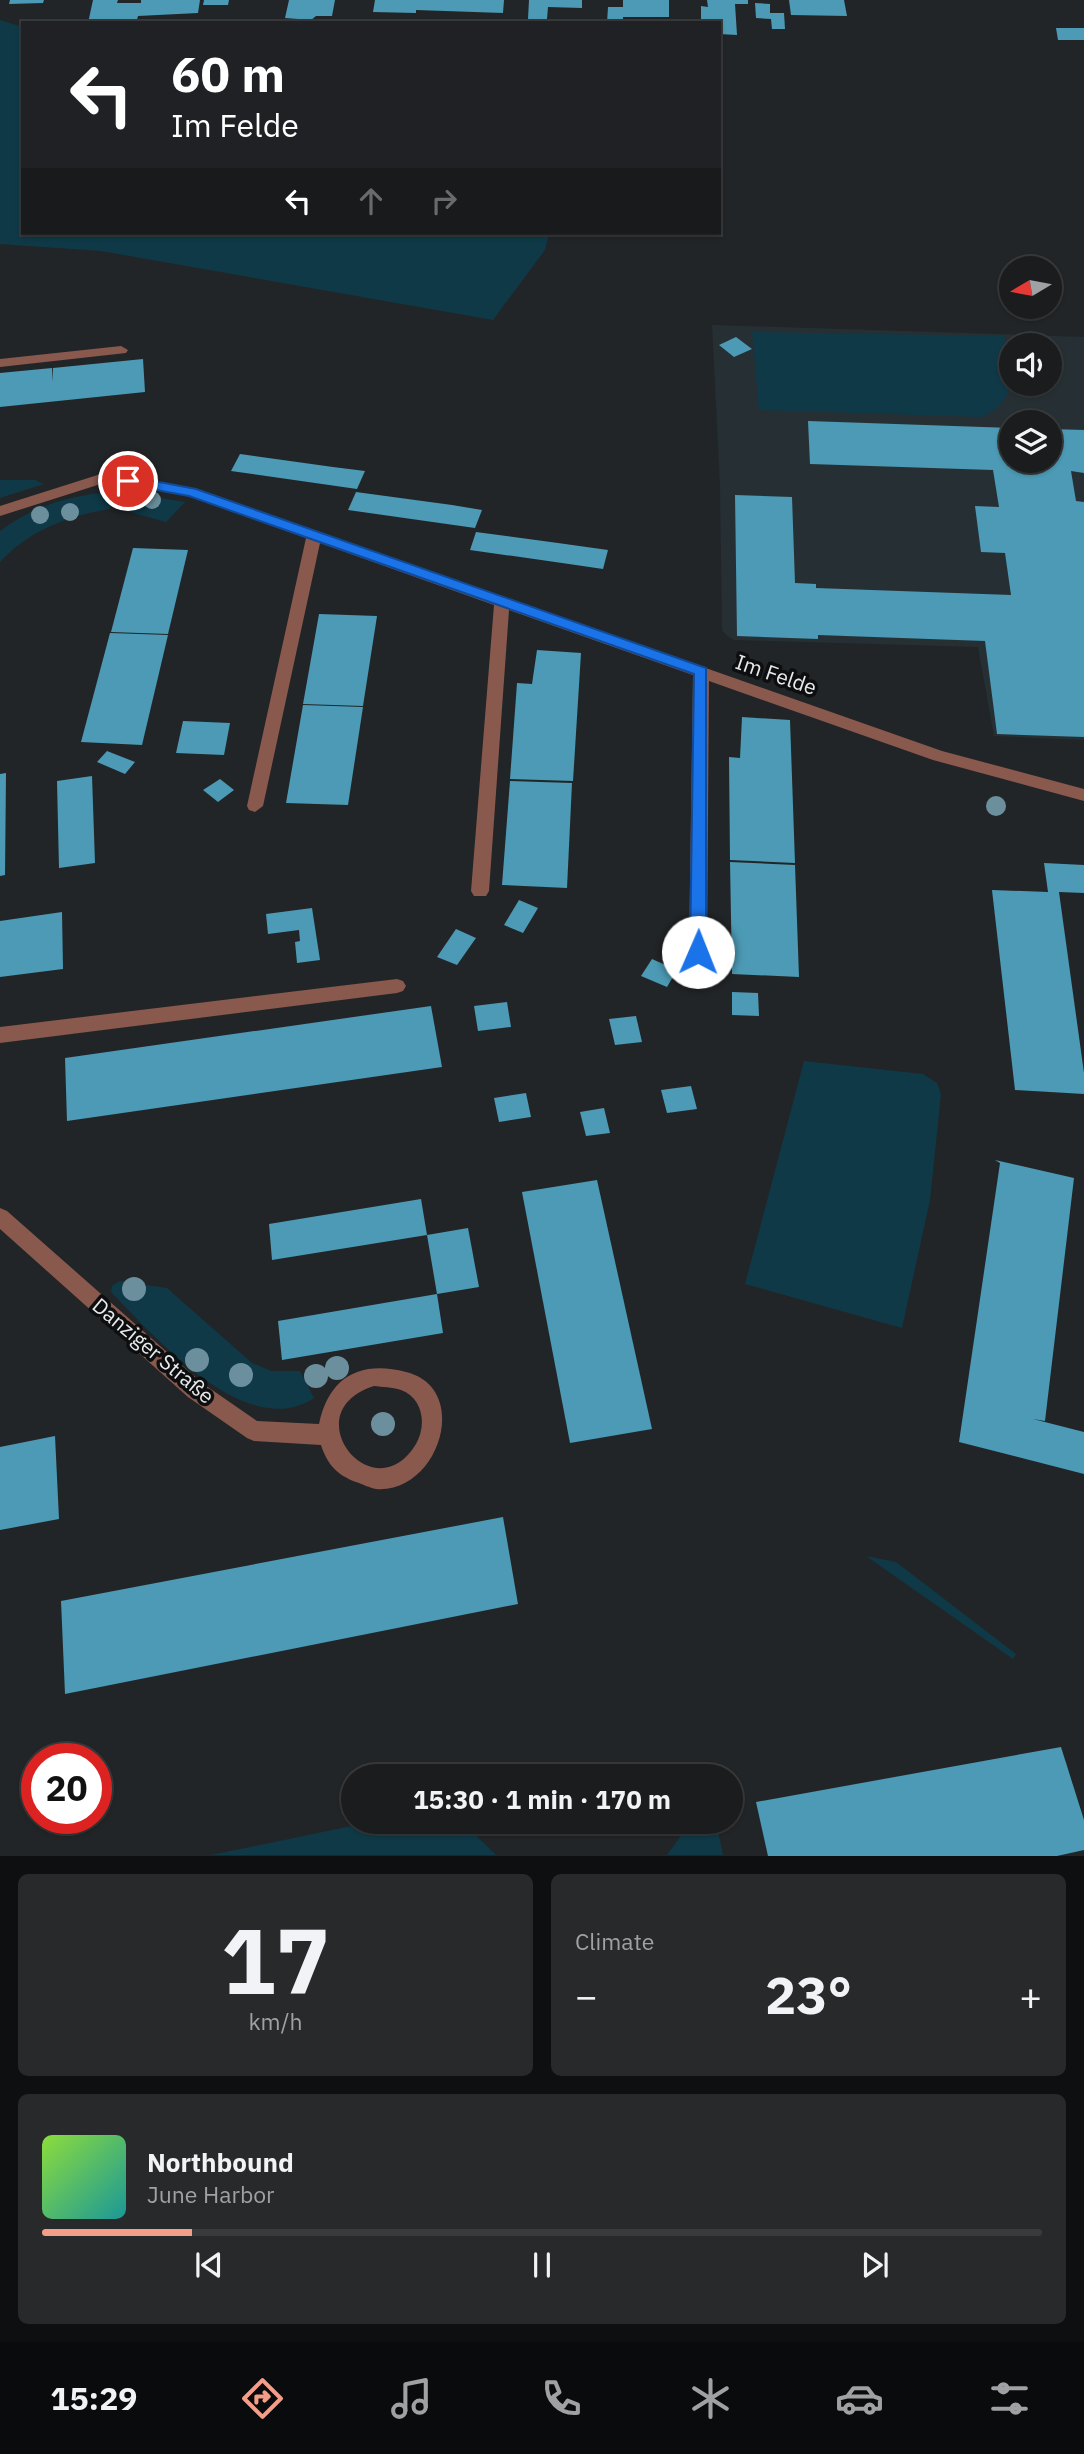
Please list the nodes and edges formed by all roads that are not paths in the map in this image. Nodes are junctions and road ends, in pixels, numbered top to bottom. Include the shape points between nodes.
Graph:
1 (121, 350) dead end
2 (0, 363) edge
3 (0, 511) edge
4 (314, 535) junction
5 (502, 602) junction
6 (701, 671) junction
7 (1084, 795) edge
8 (255, 806) dead end
9 (480, 891) dead end
10 (698, 952) dead end
11 (397, 986) dead end
12 (0, 1035) edge
13 (0, 1217) edge
14 (328, 1435) junction

1 - 2 street
3 - 4 street, Im Felde via 107,477 191,492
4 - 5 street, Im Felde
4 - 8 street
5 - 6 street, Im Felde
5 - 9 street
6 - 7 street, Im Felde via 939,756
6 - 10 street
11 - 12 street
13 - 14 street, Danziger Straße via 195,1390 254,1430
14 - 14 street via 349,1469 369,1476 390,1476 410,1468 425,1454 433,1435 434,1415 427,1397 413,1383 394,1376 374,1376 355,1383 339,1397 330,1415

